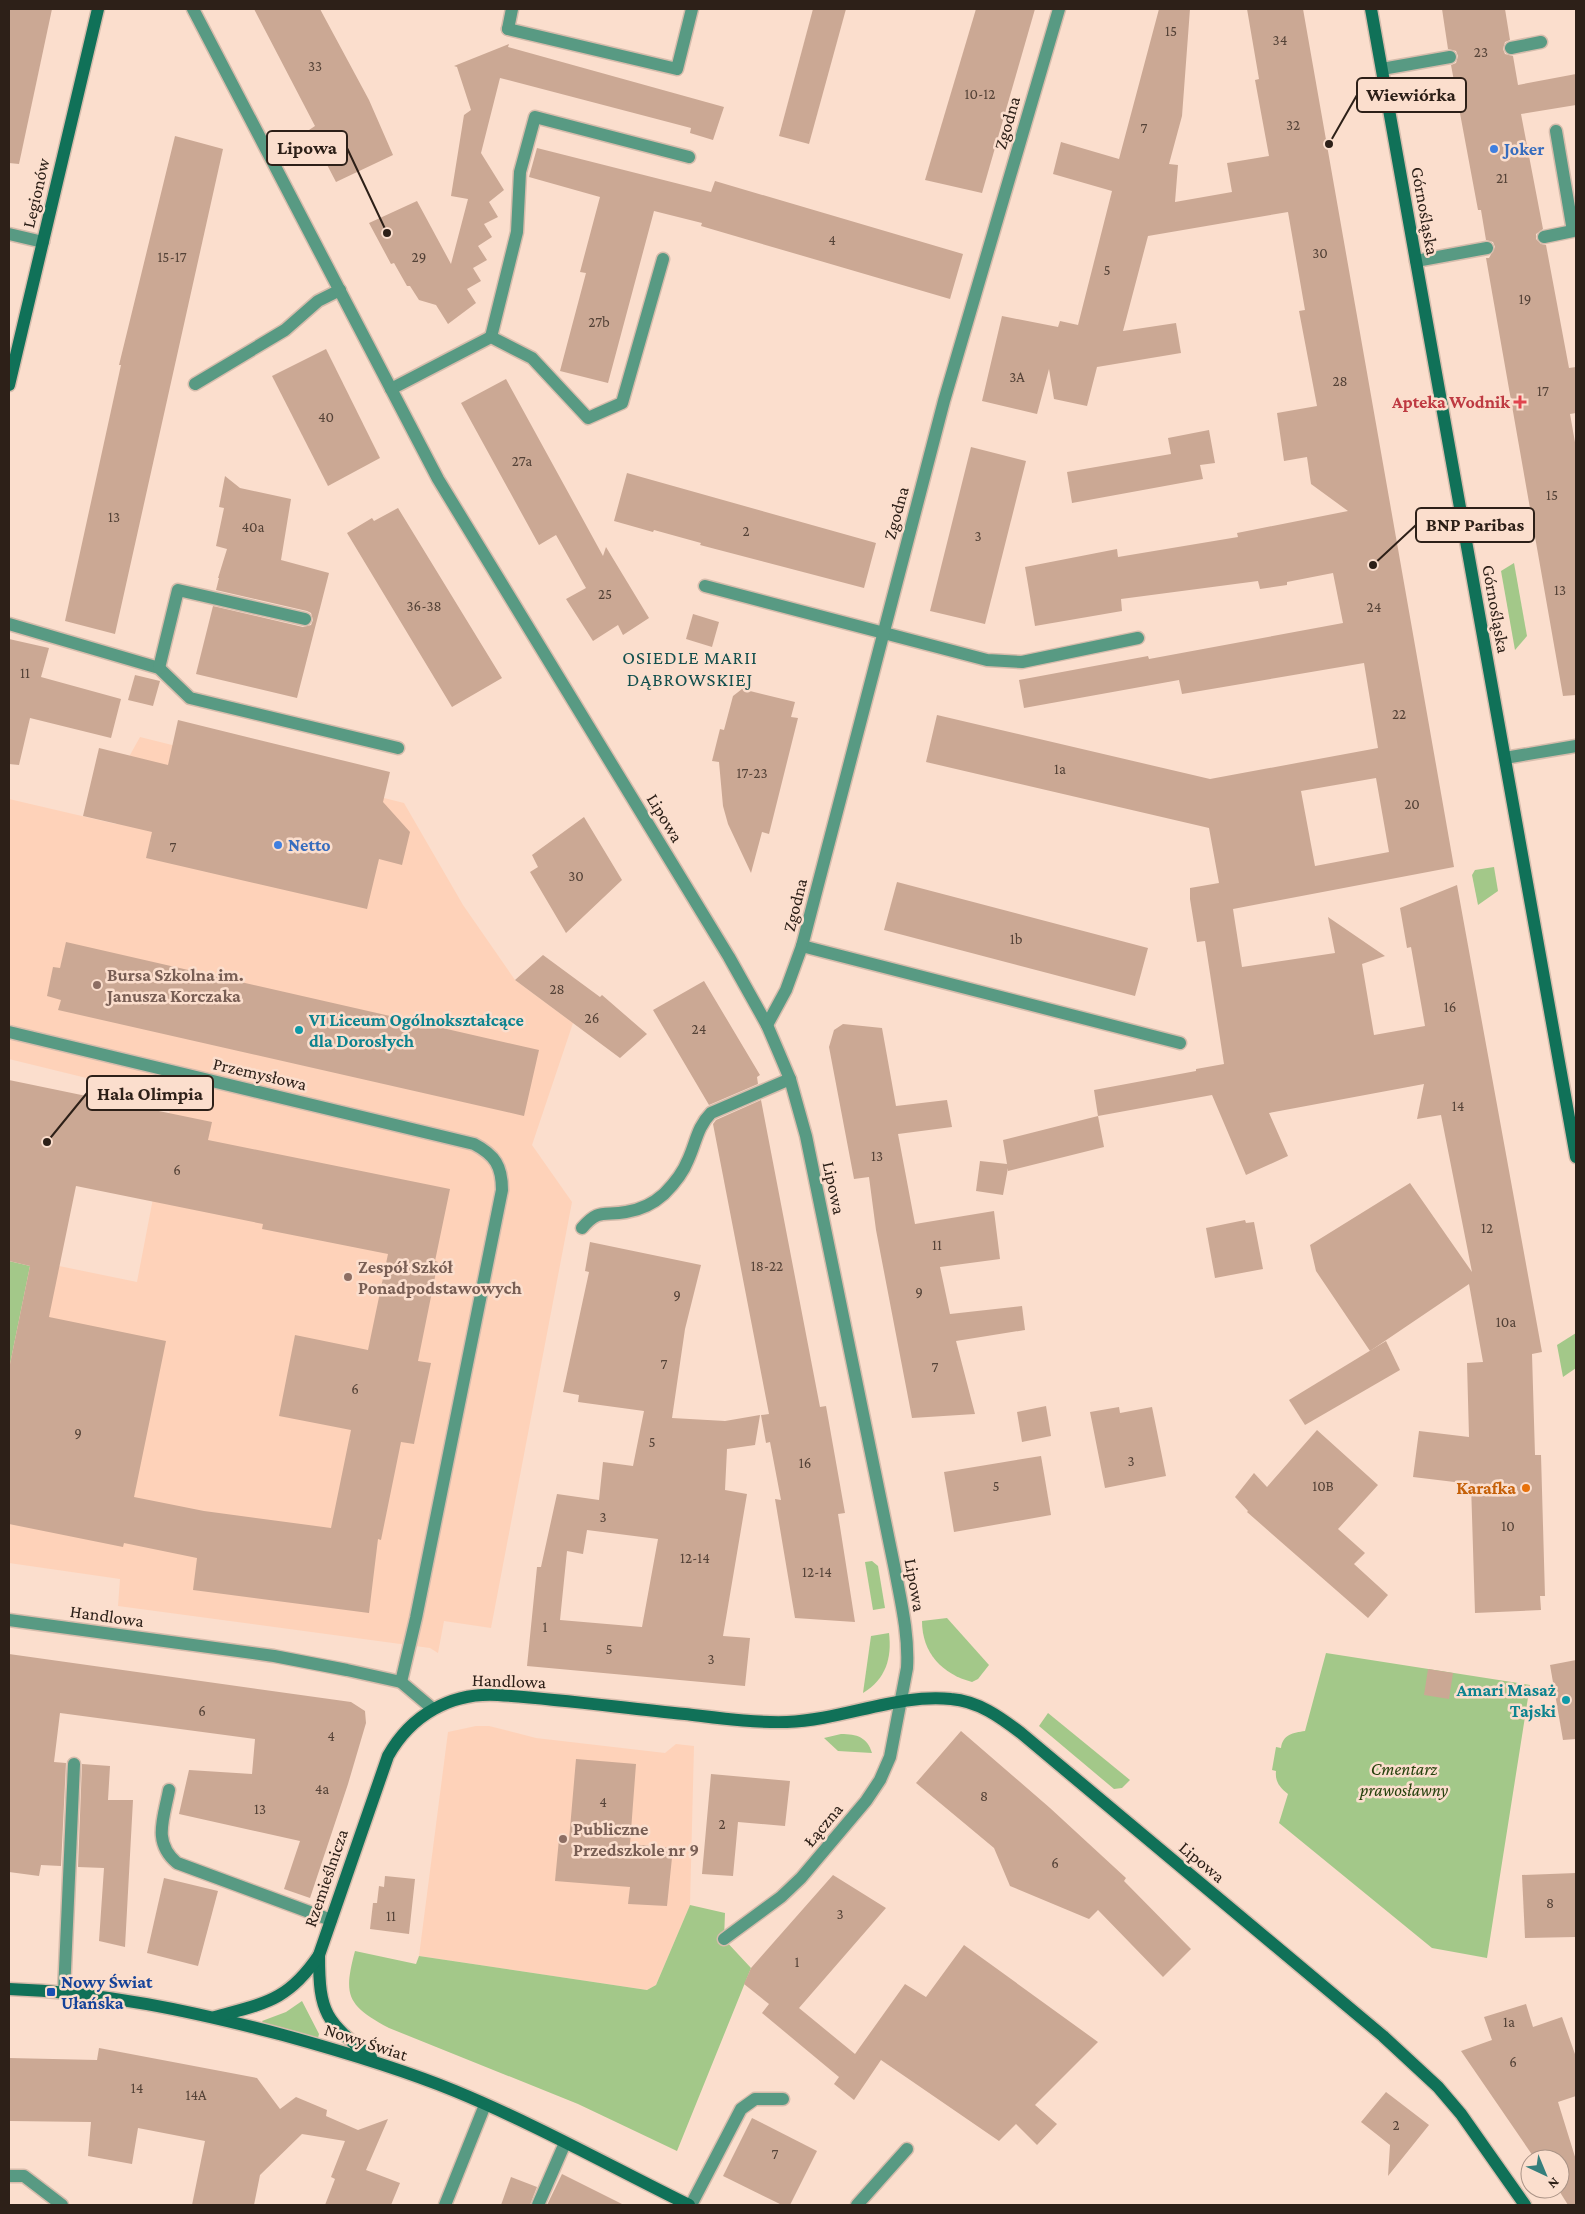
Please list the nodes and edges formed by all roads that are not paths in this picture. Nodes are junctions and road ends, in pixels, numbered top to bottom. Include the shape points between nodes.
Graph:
1 (98, 9) edge
2 (193, 9) edge
3 (512, 9) edge
4 (692, 9) edge
5 (1059, 9) edge
6 (1371, 9) edge
7 (1541, 42) dead end
8 (1512, 48) dead end
9 (1450, 57) dead end
10 (1382, 69) junction
11 (1556, 131) dead end
12 (689, 157) dead end
13 (1574, 231) edge
14 (9, 234) edge
15 (1544, 237) dead end
16 (42, 242) junction
17 (1487, 248) dead end
18 (663, 259) dead end
19 (1416, 261) junction
20 (340, 290) junction
21 (491, 337) junction
22 (195, 384) dead end
23 (9, 385) edge
24 (391, 389) junction
25 (705, 586) dead end
26 (306, 619) dead end
27 (9, 624) edge
28 (883, 633) junction
29 (1138, 638) dead end
30 (159, 668) junction
31 (1576, 746) edge
32 (398, 748) dead end
33 (1505, 758) junction
34 (802, 946) junction
35 (767, 1024) junction
36 (9, 1032) edge
37 (1180, 1043) dead end
38 (790, 1079) junction
39 (1576, 1157) edge
40 (582, 1228) dead end
41 (9, 1620) edge
42 (400, 1682) junction
43 (902, 1702) junction
44 (433, 1709) junction
45 (74, 1764) dead end
46 (169, 1790) dead end
47 (331, 1920) junction
48 (724, 1939) dead end
49 (319, 1956) junction
50 (9, 1989) edge
51 (64, 1992) junction
52 (215, 2017) junction
53 (377, 2062) junction
54 (783, 2099) dead end
55 (485, 2105) junction
56 (565, 2143) junction
57 (907, 2150) dead end
58 (9, 2176) edge
59 (62, 2205) edge
60 (445, 2205) edge
61 (538, 2205) edge
62 (690, 2205) edge
63 (857, 2205) edge
64 (1525, 2205) edge

1 - 16 street, Legionów
2 - 20 street, Lipowa
3 - 4 street via 508,29 677,69
5 - 28 street, Zgodna via 944,401
6 - 10 street, Górnośląska
7 - 8 street
9 - 10 street
10 - 19 street, Górnośląska
11 - 13 street
12 - 21 street via 535,117 520,172 517,232
13 - 15 street
14 - 16 street
16 - 23 street, Legionów
17 - 19 street
18 - 21 street via 622,403 588,418 532,358
19 - 33 street, Górnośląska
20 - 22 street via 318,301 285,330
20 - 24 street, Lipowa
21 - 24 street
24 - 35 street, Lipowa via 438,479
25 - 28 street
26 - 30 street via 178,590
27 - 30 street
28 - 29 street via 987,660 1022,662
28 - 34 street, Zgodna
30 - 32 street via 190,698
31 - 33 street
33 - 39 street, Górnośląska
34 - 35 street, Zgodna via 786,990
34 - 37 street
35 - 38 street, Lipowa
36 - 42 street, Przemysłowa via 474,1144 498,1161 502,1190 416,1618
38 - 40 street via 711,1113 698,1131 688,1162 676,1182 663,1195 643,1208 624,1213 600,1213
38 - 43 street, Lipowa via 806,1136 904,1614 908,1654
41 - 42 street, Handlowa via 274,1656
42 - 44 street, Handlowa
43 - 44 street, Handlowa via 832,1718 786,1722 737,1720 488,1694 461,1698
43 - 48 street, Łączna via 890,1757 866,1801 801,1878
43 - 64 street, Lipowa via 936,1697 969,1702 1002,1719 1021,1734 1413,2063 1461,2114
44 - 47 street, Rzemieślnicza via 406,1729 388,1756
45 - 51 street
46 - 47 street via 161,1836 165,1851 177,1863
47 - 49 street, Rzemieślnicza
49 - 52 street, Rzemieślnicza via 307,1974 286,1993
49 - 53 street via 319,1988 326,2014 342,2034
50 - 51 street, Nowy Świat
51 - 52 street, Nowy Świat via 126,1999
52 - 53 street, Nowy Świat
53 - 55 street, Nowy Świat
54 - 62 street via 755,2099 741,2109
55 - 56 street, Nowy Świat
55 - 60 street
56 - 61 street
56 - 62 street, Nowy Świat
57 - 63 street
58 - 59 street via 24,2176

